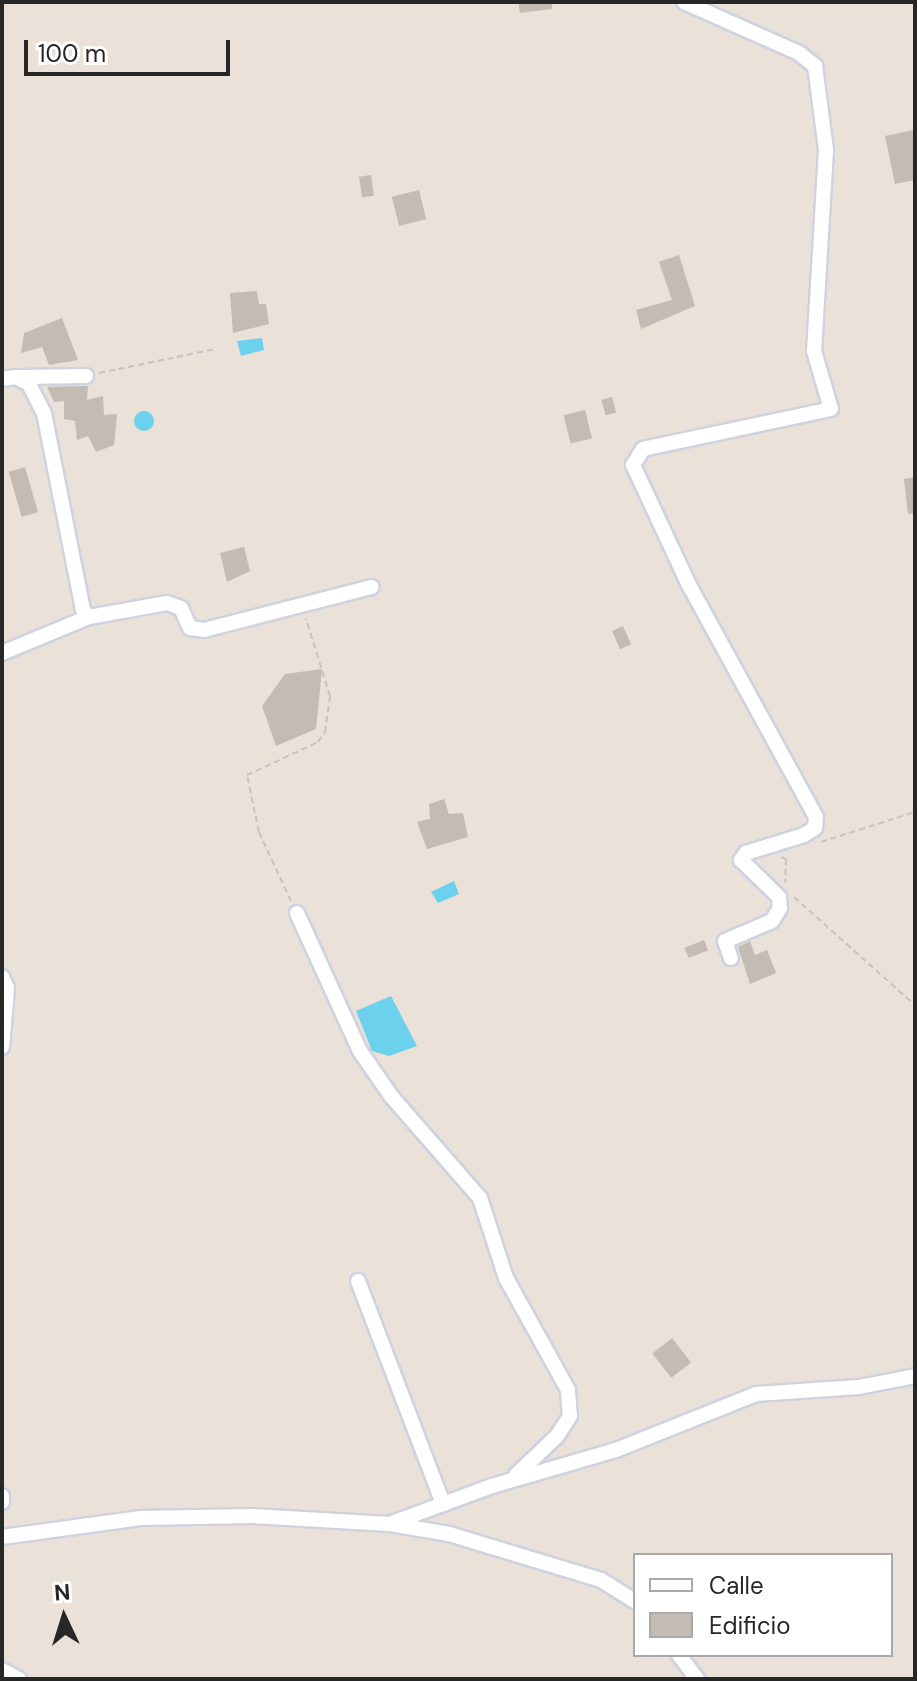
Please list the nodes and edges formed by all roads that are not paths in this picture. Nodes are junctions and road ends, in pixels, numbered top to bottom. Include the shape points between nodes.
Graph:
1 (684, 2) edge
2 (86, 376) road end
3 (9, 378) edge
4 (372, 587) dead end
5 (89, 617) junction
6 (2, 653) edge
7 (297, 913) road end
8 (731, 958) dead end
9 (2, 977) edge
10 (2, 1047) edge
11 (358, 1281) dead end
12 (915, 1376) edge
13 (509, 1480) junction
14 (443, 1504) junction
15 (389, 1524) junction
16 (2, 1537) edge
17 (633, 1600) edge
18 (680, 1657) edge
19 (2, 1670) edge
20 (19, 1679) edge
21 (697, 1679) edge

1 - 8 street via 799,53 815,66 826,150 814,351 831,409 643,449 633,465 689,585 816,817 815,828 804,835 746,853 741,860 779,897 780,908 772,921 725,941
2 - 3 street
3 - 5 street via 29,384 44,413 83,610
4 - 5 street via 204,630 190,628 181,608 167,603
5 - 6 street
7 - 13 street via 360,1051 391,1096 480,1198 506,1278 568,1390 570,1416 557,1436
9 - 10 street via 7,988
11 - 14 street
12 - 13 street via 859,1387 756,1394 616,1450
13 - 14 street
14 - 15 street
15 - 16 street via 253,1516 141,1518
15 - 17 street via 449,1534 601,1580
18 - 21 street
19 - 20 street

